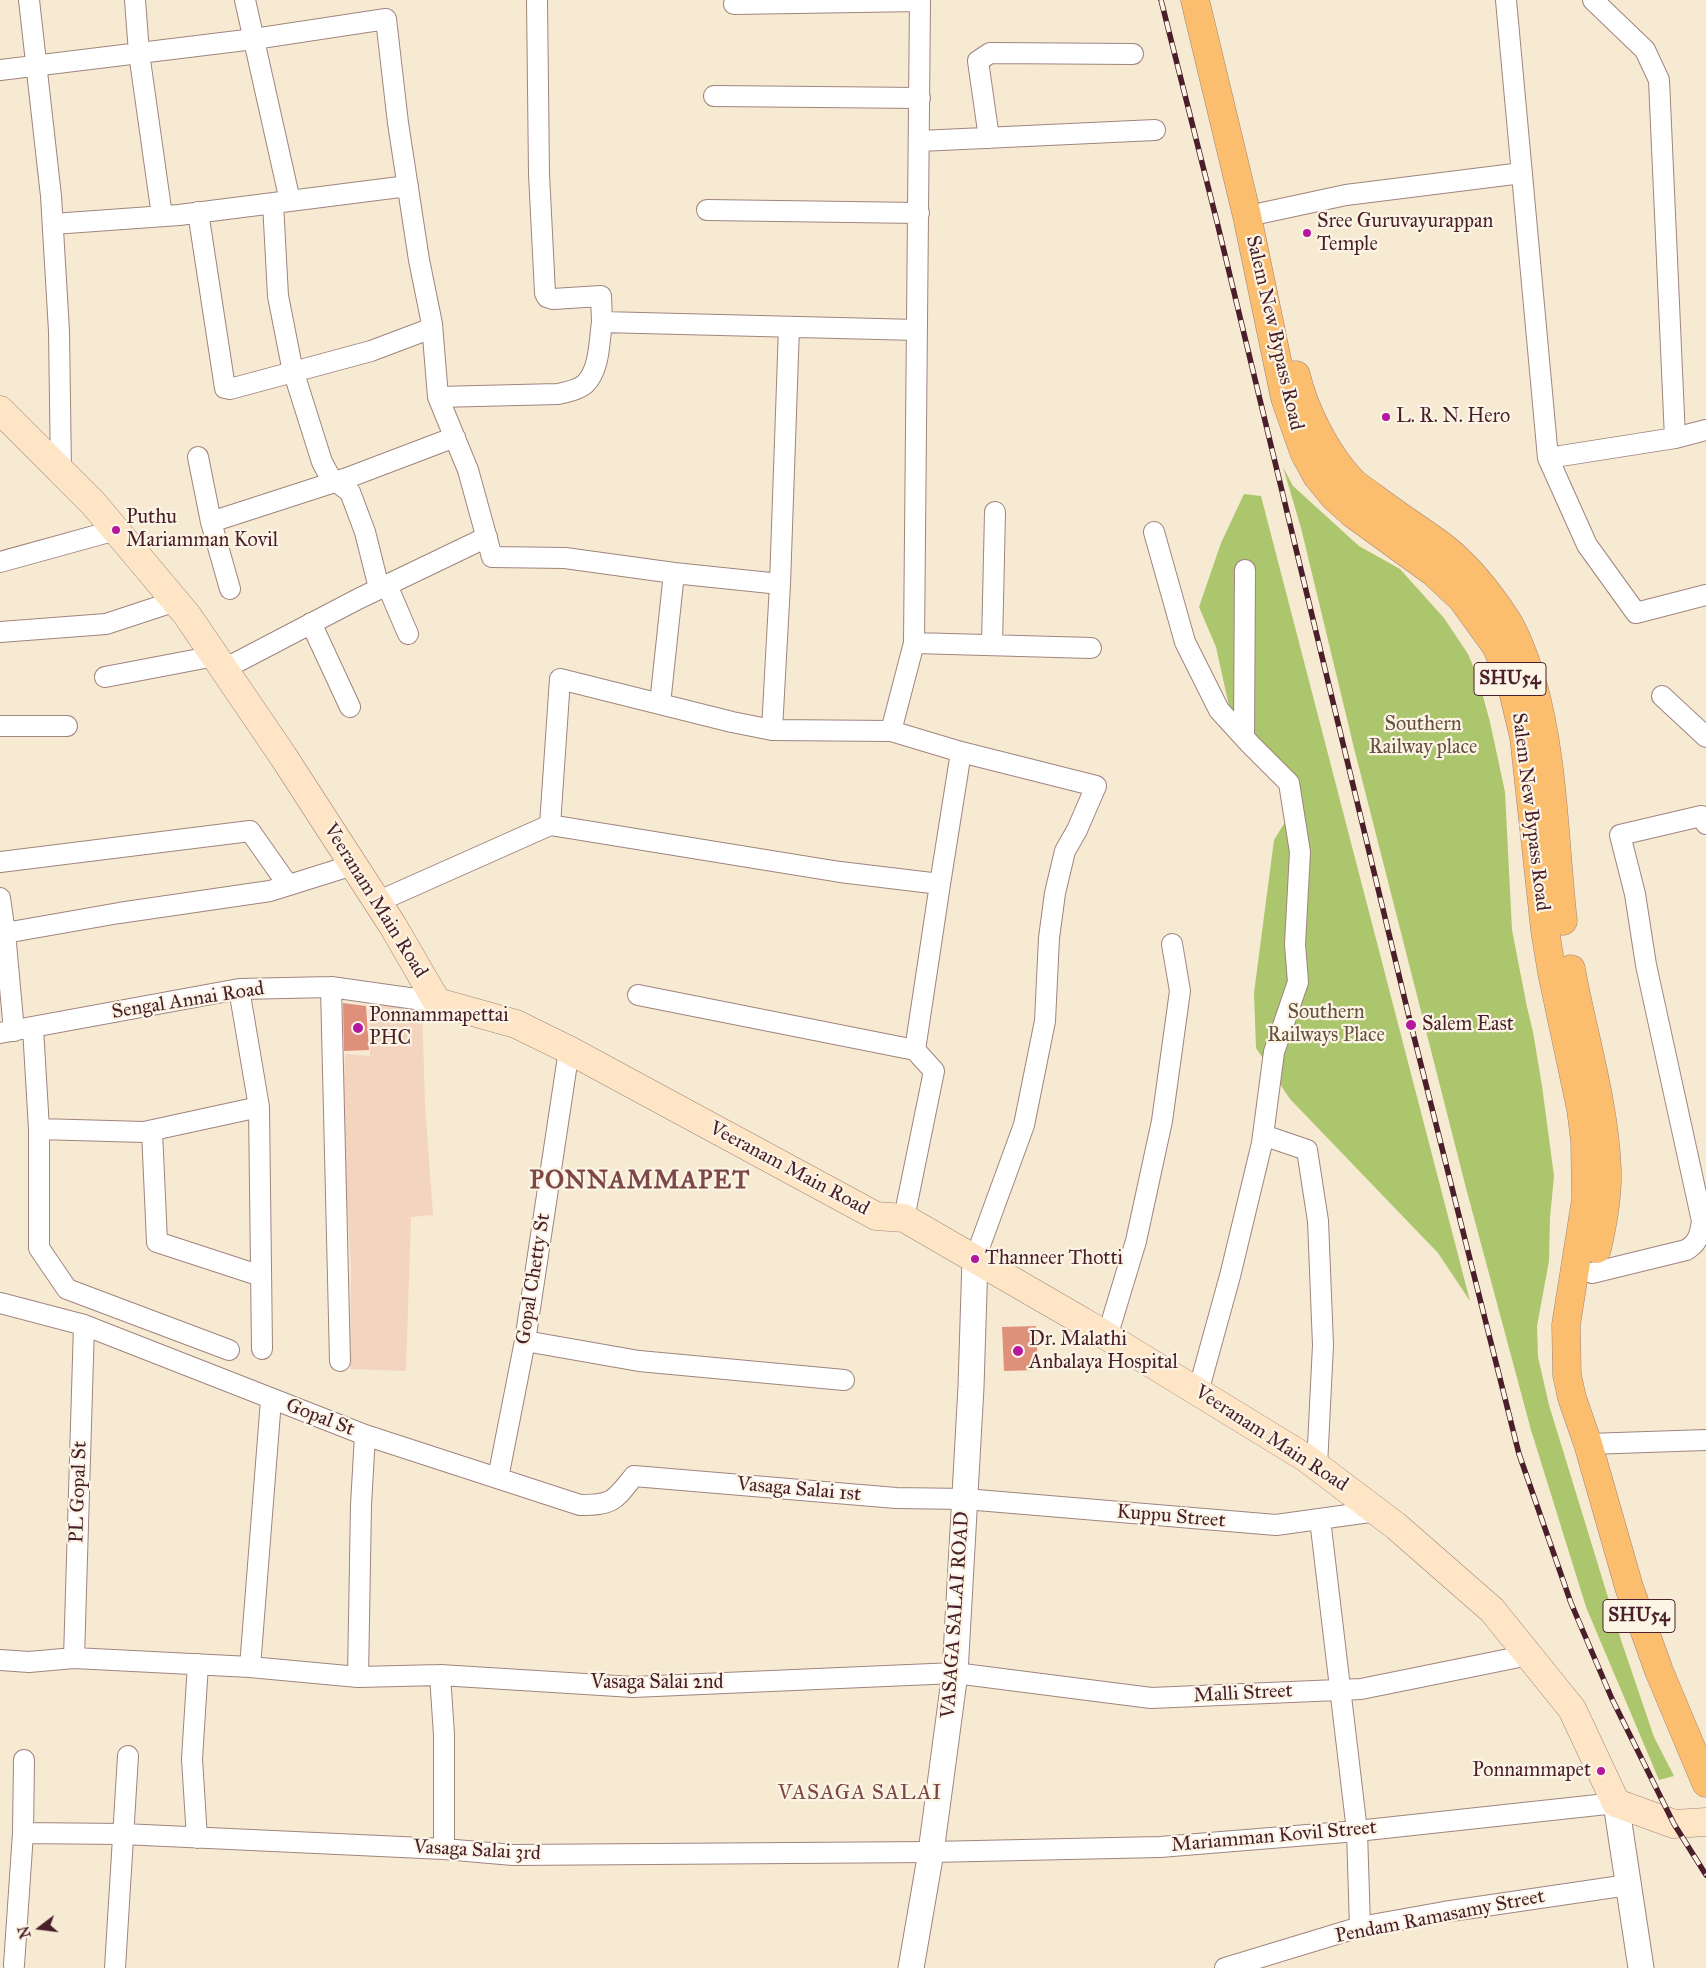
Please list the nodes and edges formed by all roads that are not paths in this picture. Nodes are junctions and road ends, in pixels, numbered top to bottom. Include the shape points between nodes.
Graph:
1 (29, 0) edge
2 (135, 0) edge
3 (246, 0) edge
4 (537, 0) edge
5 (920, 0) edge
6 (1196, 0) edge
7 (1212, 0) edge
8 (1506, 0) edge
9 (1593, 0) edge
10 (734, 4) dead end
11 (254, 39) junction
12 (140, 53) junction
13 (1133, 54) dead end
14 (38, 65) junction
15 (0, 70) edge
16 (714, 96) dead end
17 (920, 98) junction
18 (1155, 130) dead end
19 (989, 138) junction
20 (920, 141) junction
21 (1522, 173) junction
22 (408, 186) junction
23 (281, 202) junction
24 (706, 210) dead end
25 (198, 212) junction
26 (919, 213) junction
27 (1262, 213) junction
28 (162, 216) junction
29 (53, 224) junction
30 (602, 322) junction
31 (789, 327) junction
32 (432, 328) junction
33 (917, 330) junction
34 (293, 372) junction
35 (438, 397) junction
36 (0, 410) edge
37 (1706, 430) edge
38 (455, 437) junction
39 (1674, 438) junction
40 (198, 457) dead end
41 (1548, 458) junction
42 (61, 471) junction
43 (337, 481) junction
44 (995, 512) dead end
45 (211, 522) junction
46 (116, 530) junction
47 (1154, 532) dead end
48 (487, 537) junction
49 (0, 562) edge
50 (1245, 570) dead end
51 (674, 573) junction
52 (780, 584) junction
53 (383, 587) junction
54 (230, 589) dead end
55 (1706, 595) edge
56 (176, 601) junction
57 (311, 623) junction
58 (0, 632) edge
59 (408, 634) dead end
60 (914, 643) junction
61 (992, 645) junction
62 (1091, 648) dead end
63 (220, 663) junction
64 (105, 677) dead end
65 (1662, 696) dead end
66 (660, 704) junction
67 (350, 707) dead end
68 (0, 726) edge
69 (67, 726) dead end
70 (772, 730) junction
71 (891, 731) junction
72 (1244, 737) junction
73 (1706, 737) edge
74 (962, 752) junction
75 (1706, 824) edge
76 (550, 825) junction
77 (0, 862) edge
78 (353, 865) junction
79 (940, 884) junction
80 (288, 885) junction
81 (0, 898) edge
82 (377, 902) junction
83 (5, 933) junction
84 (1172, 944) dead end
85 (330, 987) junction
86 (239, 989) junction
87 (638, 995) dead end
88 (437, 1002) junction
89 (16, 1030) edge
90 (569, 1050) junction
91 (915, 1050) junction
92 (259, 1107) junction
93 (39, 1129) junction
94 (152, 1131) junction
95 (1263, 1135) junction
96 (904, 1218) junction
97 (975, 1259) junction
98 (1592, 1273) junction
99 (261, 1276) junction
100 (0, 1302) edge
101 (84, 1325) junction
102 (1107, 1336) junction
103 (525, 1341) junction
104 (262, 1349) dead end
105 (229, 1350) dead end
106 (340, 1361) dead end
107 (844, 1380) dead end
108 (1198, 1392) junction
109 (271, 1400) junction
110 (365, 1435) junction
111 (1706, 1440) edge
112 (1588, 1444) junction
113 (1317, 1466) junction
114 (634, 1476) joint
115 (498, 1478) junction
116 (965, 1499) junction
117 (1377, 1511) junction
118 (1320, 1519) junction
119 (1529, 1655) junction
120 (74, 1658) junction
121 (0, 1660) edge
122 (198, 1664) junction
123 (250, 1667) junction
124 (956, 1673) junction
125 (440, 1675) junction
126 (358, 1677) junction
127 (1340, 1690) junction
128 (128, 1756) dead end
129 (24, 1760) dead end
130 (1706, 1783) edge
131 (1616, 1803) junction
132 (1706, 1822) edge
133 (1357, 1831) junction
134 (23, 1832) junction
135 (123, 1834) junction
136 (197, 1838) junction
137 (444, 1849) junction
138 (931, 1852) junction
139 (1628, 1885) junction
140 (1360, 1928) junction
141 (14, 1965) dead end
142 (115, 1968) edge
143 (911, 1968) edge
144 (1225, 1968) edge
145 (1641, 1968) edge

1 - 14 street
2 - 12 street
3 - 11 street
4 - 30 street via 539,174 545,293 553,299 601,296
5 - 10 street
5 - 17 street
6 - 112 main road, Salem New Bypass Road / SHU54 via 1285,398 1304,452 1334,497 1433,572 1462,599 1496,646 1517,704 1529,774 1545,930 1586,1141 1586,1199 1569,1300 1565,1347 1572,1398
7 - 27 main road, Salem New Bypass Road / SHU54
8 - 21 street
9 - 39 street via 1645,50 1659,80
11 - 12 street
11 - 22 street via 386,19
11 - 23 street
12 - 14 street
12 - 28 street
13 - 19 street via 990,54 978,60
14 - 15 street
14 - 29 street
16 - 17 street
17 - 20 street
18 - 19 street
19 - 20 street
20 - 26 street
21 - 27 street via 1346,195
21 - 41 street
22 - 23 street
22 - 32 street
23 - 25 street
23 - 34 street via 278,296
24 - 26 street
25 - 28 street
25 - 34 street via 225,388
26 - 33 street
27 - 98 main road, Salem New Bypass Road / SHU54 via 1297,378 1330,452 1353,482 1442,547 1491,597 1509,624 1536,694 1544,734 1565,940 1604,1124 1606,1200
28 - 29 street
29 - 42 street
30 - 31 street
30 - 35 street via 596,364 584,385 558,394
31 - 33 street
31 - 52 street
32 - 34 street via 371,351
32 - 35 street
33 - 60 street
34 - 43 street via 322,462
35 - 38 street
36 - 42 main road, Veeranam Main Road
37 - 39 street
38 - 43 street
38 - 48 street
39 - 41 street
40 - 45 street
41 - 55 street via 1587,544 1636,613
42 - 46 main road, Veeranam Main Road
43 - 45 street
43 - 53 street via 350,492
44 - 61 street
45 - 54 street
46 - 49 street
46 - 56 main road, Veeranam Main Road
47 - 72 street via 1185,642 1219,710
48 - 51 street via 492,556 565,558
48 - 53 street
50 - 72 street
51 - 52 street
51 - 66 street
52 - 70 street
53 - 57 street
53 - 59 street
56 - 58 street via 106,624
56 - 63 main road, Veeranam Main Road
57 - 63 street
57 - 67 street
60 - 61 street
60 - 71 street
61 - 62 street
63 - 64 street
63 - 78 main road, Veeranam Main Road
65 - 73 street
66 - 70 street
66 - 76 street via 560,679
68 - 69 street
70 - 71 street
71 - 74 street
72 - 95 street via 1289,783 1300,852 1295,944 1298,982 1274,1052
74 - 79 street
74 - 97 street via 1096,786 1065,851 1055,893 1045,1021 1024,1125
75 - 98 street via 1701,816 1620,835 1636,894 1646,966 1702,1221 1700,1234 1696,1244 1686,1250
76 - 79 street via 840,872
76 - 82 street
77 - 80 street via 250,831
78 - 80 street
78 - 82 main road, Veeranam Main Road
79 - 91 street
80 - 83 street via 270,891
81 - 83 street
82 - 88 main road, Veeranam Main Road
83 - 89 street
84 - 102 street via 1180,990 1162,1121 1136,1241
85 - 86 street, Sengal Annai Road
85 - 88 street, Sengal Annai Road
85 - 106 street
86 - 89 street, Sengal Annai Road
86 - 92 street
87 - 91 street
88 - 90 main road, Veeranam Main Road via 516,1024
89 - 93 street
90 - 96 main road, Veeranam Main Road via 876,1216
90 - 103 street, Gopal Chetty St
91 - 96 street via 934,1071
92 - 94 street
92 - 99 street
93 - 94 street
93 - 105 street via 39,1248 68,1290
94 - 99 street via 157,1242
95 - 108 street via 1230,1276
95 - 113 street via 1307,1150 1318,1221 1323,1345
96 - 97 main road, Veeranam Main Road
97 - 102 main road, Veeranam Main Road
97 - 116 street, VASAGA SALAI ROAD
98 - 112 main road, Salem New Bypass Road / SHU54 via 1580,1335
99 - 104 street
100 - 101 street, Gopal St
101 - 109 street, Gopal St
101 - 120 street, PL Gopal St
102 - 108 main road, Veeranam Main Road
103 - 107 street via 639,1362
103 - 115 street, Gopal Chetty St
108 - 113 main road, Veeranam Main Road
109 - 110 street, Gopal St
109 - 123 street
110 - 115 street, Gopal St
110 - 126 street
111 - 112 street
112 - 130 main road, Salem New Bypass Road / SHU54 via 1629,1586 1659,1671
113 - 117 main road, Veeranam Main Road
114 - 115 street, Gopal St via 616,1499 598,1505 580,1505
114 - 116 street, Vasaga Salai 1st via 896,1498
116 - 118 street, Kuppu Street via 1276,1525
116 - 124 street, VASAGA SALAI ROAD
117 - 118 street, Kuppu Street
117 - 119 main road, Veeranam Main Road via 1492,1610
118 - 127 street
119 - 127 street, Malli Street via 1361,1689
119 - 131 main road, Veeranam Main Road via 1572,1709
120 - 121 street, Vasaga Salai 2nd via 29,1662
120 - 122 street, Vasaga Salai 2nd
122 - 123 street, Vasaga Salai 2nd
122 - 136 street via 192,1759
123 - 126 street, Vasaga Salai 2nd
124 - 125 street, Vasaga Salai 2nd via 633,1687
124 - 127 street, Malli Street via 1152,1698
124 - 138 street, VASAGA SALAI ROAD
125 - 126 street, Vasaga Salai 2nd
125 - 137 street via 444,1735
127 - 133 street
128 - 135 street
129 - 134 street
131 - 132 main road via 1674,1824
131 - 133 street, Mariamman Kovil Street
131 - 139 street
133 - 138 street, Mariamman Kovil Street via 1160,1847
133 - 140 street
134 - 135 street, Vasaga Salai 3rd
134 - 141 street
135 - 136 street, Vasaga Salai 3rd
135 - 142 street
136 - 137 street, Vasaga Salai 3rd
137 - 138 street, Vasaga Salai 3rd via 513,1855
138 - 143 street, VASAGA SALAI ROAD
139 - 140 street, Pendam Ramasamy Street
139 - 145 street
140 - 144 street, Pendam Ramasamy Street

